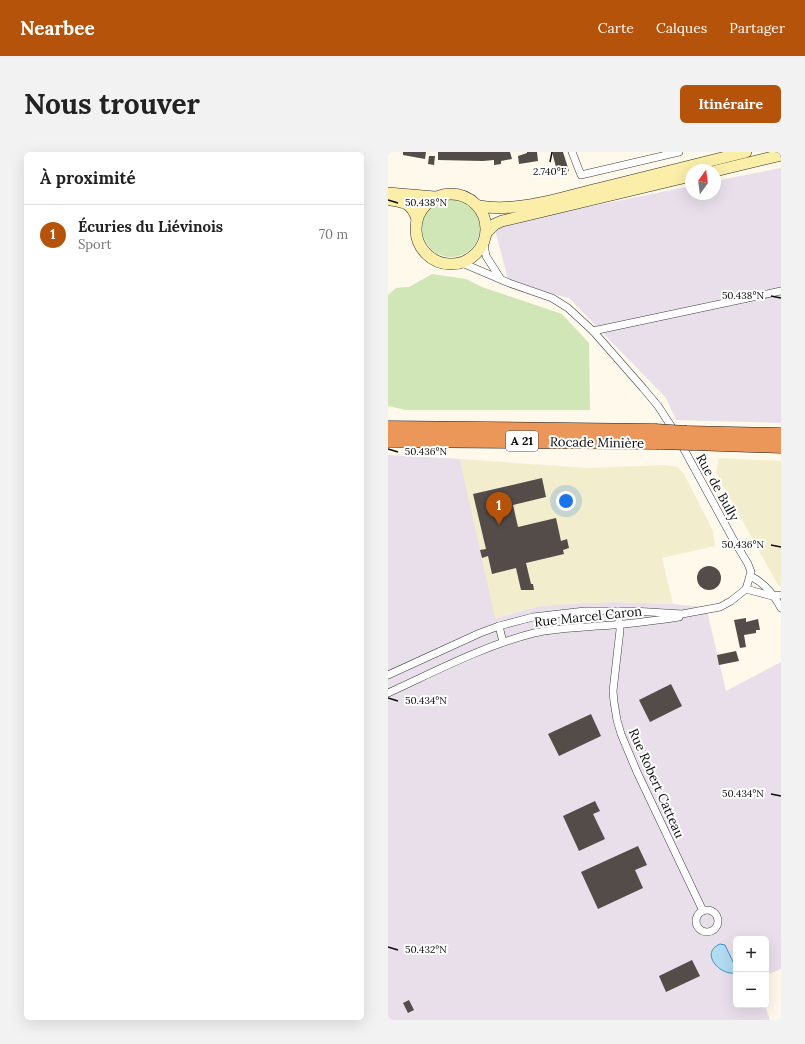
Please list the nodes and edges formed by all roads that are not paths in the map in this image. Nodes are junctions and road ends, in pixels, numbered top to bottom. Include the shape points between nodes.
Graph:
1 (572, 152) edge
2 (679, 152) edge
3 (746, 152) edge
4 (781, 155) edge
5 (721, 170) edge
6 (685, 177) edge
7 (388, 194) edge
8 (435, 197) junction
9 (388, 200) edge
10 (479, 206) junction
11 (417, 219) junction
12 (487, 232) junction
13 (484, 244) junction
14 (462, 263) junction
15 (500, 278) junction
16 (781, 291) edge
17 (593, 331) junction
18 (388, 428) edge
19 (781, 435) edge
20 (656, 437) junction
21 (689, 438) junction
22 (388, 440) edge
23 (781, 446) edge
24 (750, 576) junction
25 (746, 589) junction
26 (781, 595) edge
27 (772, 596) junction
28 (781, 608) edge
29 (618, 611) junction
30 (682, 614) junction
31 (618, 625) junction
32 (499, 626) junction
33 (503, 642) junction
34 (388, 675) edge
35 (388, 693) edge
36 (703, 911) dead end

1 - 2 street via 581,175
3 - 10 main road via 549,200 512,207
4 - 5 main road
6 - 12 main road via 502,221
7 - 8 main road
8 - 10 main road via 463,195
8 - 11 main road via 421,210
9 - 11 main road via 407,203 414,210
10 - 12 main road via 485,218
11 - 14 main road via 416,236 429,256 444,264
12 - 13 main road
13 - 14 main road via 475,255
13 - 15 street via 486,256
14 - 15 street, Rue de Bully
15 - 17 street, Rue de Bully via 559,301
16 - 17 street
17 - 24 street, Rue de Bully via 658,406 669,423 748,564
18 - 20 highway, Rocade Minière / A 21
19 - 21 highway, Rocade Minière / A 21
20 - 21 highway, Rocade Minière / A 21, bridge
20 - 22 highway, Rocade Minière / A 21
21 - 23 highway, Rocade Minière / A 21
24 - 25 street
24 - 27 street via 766,587
25 - 27 street
25 - 30 street, Rue Marcel Caron via 720,607
26 - 27 street
27 - 28 street
29 - 30 street, Rue Marcel Caron
29 - 31 street, Rue Robert Catteau
29 - 32 street, Rue Marcel Caron via 585,611 541,616
30 - 31 street, Rue Marcel Caron via 679,617
31 - 33 street, Rue Marcel Caron via 551,630
31 - 36 street, Rue Robert Catteau via 620,630 613,691 617,720 627,750
32 - 33 street
32 - 34 street, Rue Marcel Caron
33 - 35 street, Rue Marcel Caron

